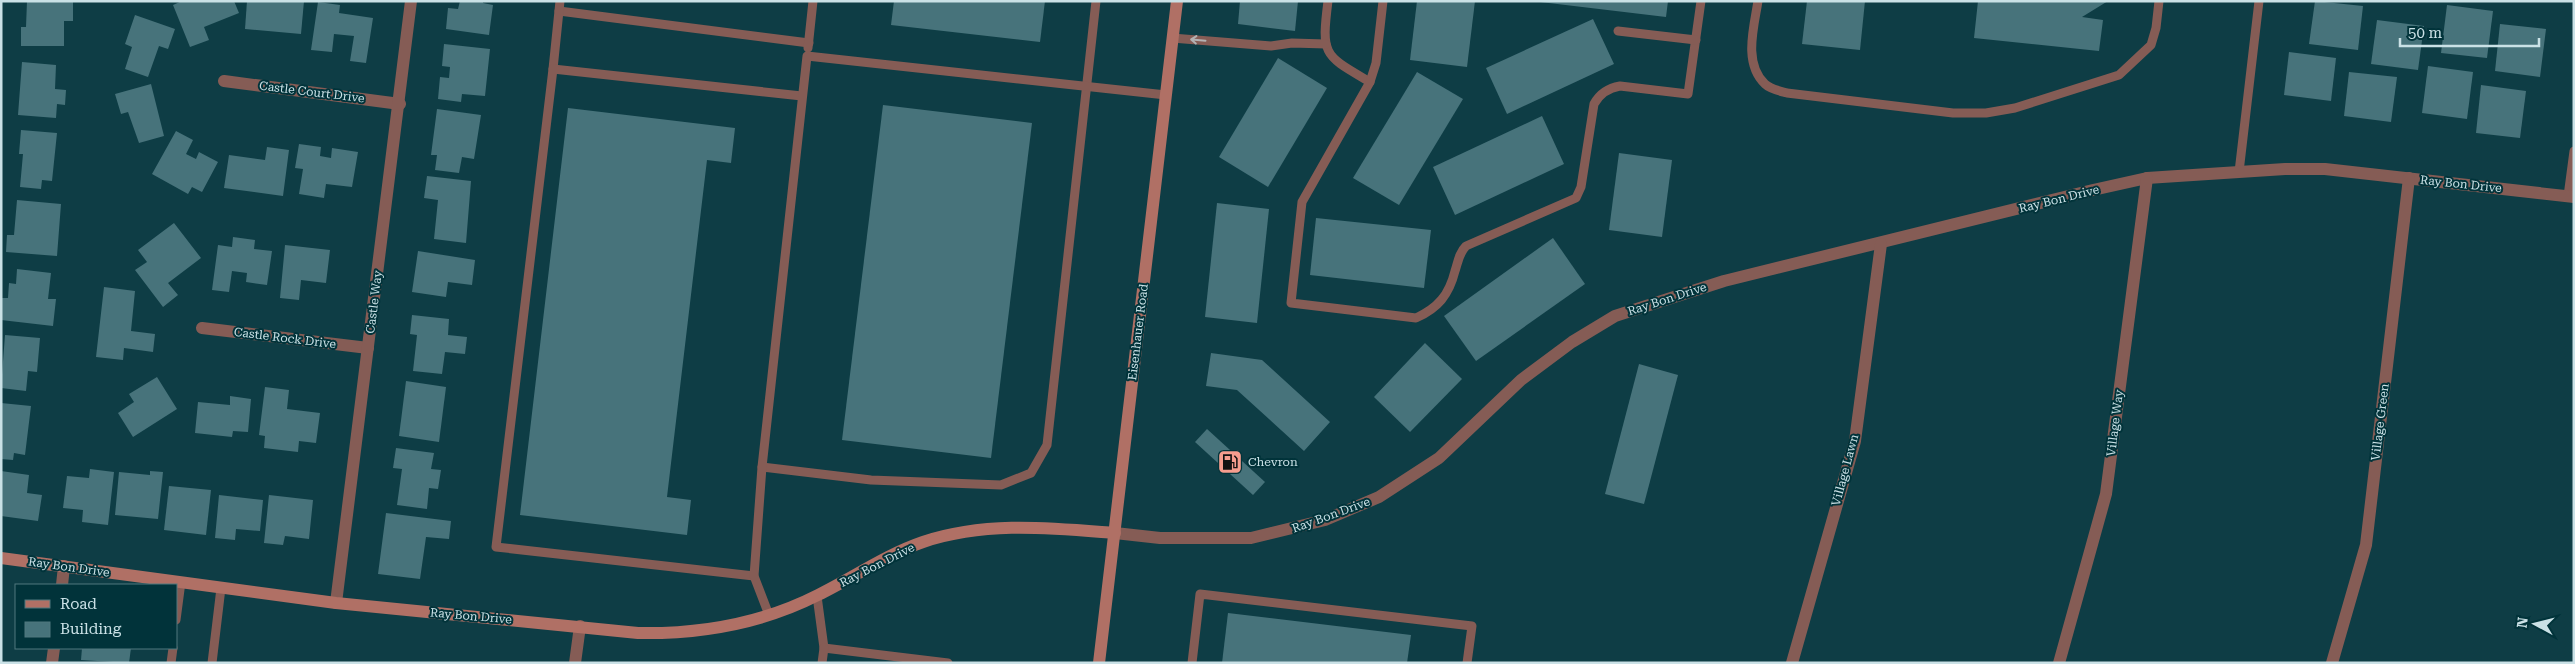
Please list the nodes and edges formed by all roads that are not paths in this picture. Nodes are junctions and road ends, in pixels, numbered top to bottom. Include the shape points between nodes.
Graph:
1 (411, 1) edge
2 (814, 1) edge
3 (1096, 1) edge
4 (1177, 1) edge
5 (1328, 1) edge
6 (1383, 1) edge
7 (1701, 1) edge
8 (1758, 1) edge
9 (2159, 1) edge
10 (2258, 1) edge
11 (559, 6) edge
12 (1618, 31) dead end
13 (1172, 38) junction
14 (1696, 40) junction
15 (809, 43) junction
16 (1326, 44) junction
17 (807, 56) junction
18 (553, 69) junction
19 (224, 81) dead end
20 (1370, 82) junction
21 (1086, 86) junction
22 (1166, 95) junction
23 (802, 96) junction
24 (400, 104) junction
25 (2574, 151) edge
26 (2240, 172) junction
27 (2147, 178) junction
28 (2409, 178) junction
29 (2571, 196) edge
30 (1881, 244) junction
31 (202, 328) dead end
32 (368, 348) junction
33 (762, 466) junction
34 (1114, 533) junction
35 (1, 558) edge
36 (64, 566) junction
37 (754, 576) junction
38 (181, 582) junction
39 (62, 584) edge
40 (221, 588) junction
41 (817, 596) junction
42 (336, 603) junction
43 (178, 605) edge
44 (770, 615) junction
45 (580, 626) junction
46 (824, 648) junction
47 (54, 649) edge
48 (173, 649) edge
49 (52, 663) edge
50 (171, 663) edge
51 (212, 663) edge
52 (575, 663) edge
53 (822, 663) edge
54 (948, 663) edge
55 (1099, 663) edge
56 (1192, 663) edge
57 (1467, 663) edge
58 (1792, 663) edge
59 (2059, 663) edge
60 (2332, 663) edge

1 - 24 street, Castle Way
2 - 15 lane
3 - 21 lane
4 - 13 street, Eisenhauer Road
5 - 16 lane
6 - 20 lane via 1376,63
7 - 14 lane
8 - 9 lane via 1752,58 1756,72 1766,85 1787,93 1953,113 1986,113 2014,108 2120,75 2151,45
10 - 26 lane
11 - 15 lane
11 - 18 lane
12 - 14 lane
16 -> 13 lane via 1271,46
13 - 22 street, Eisenhauer Road
14 - 20 lane via 1688,94 1620,86 1598,96 1581,188 1576,198 1466,246 1445,298 1433,310 1416,318 1291,303 1302,202
15 - 17 lane
16 - 20 lane via 1334,61
17 - 21 lane
17 - 23 lane
18 - 23 lane
18 - 37 lane via 496,546
19 - 24 street, Castle Court Drive
21 - 22 lane
21 - 33 lane via 1047,445 1031,473 1001,485 871,480
22 - 34 street, Eisenhauer Road
23 - 33 lane
24 - 32 street, Castle Way
25 - 29 lane
26 - 27 street, Ray Bon Drive
26 - 28 street, Ray Bon Drive via 2325,169
27 - 30 street, Ray Bon Drive
27 - 59 street, Village Way via 2106,494
28 - 29 street, Ray Bon Drive
28 - 60 street, Village Green via 2366,545
30 - 34 street, Ray Bon Drive via 1724,281 1615,316 1572,342 1521,380 1439,458 1379,497 1325,520 1251,538 1160,538
30 - 58 street, Village Lawn via 1854,441
31 - 32 street, Castle Rock Drive
32 - 42 street, Castle Way
33 - 37 lane
34 - 41 street, Ray Bon Drive via 1022,526 956,533 892,554
34 - 55 street, Eisenhauer Road
35 - 36 street, Ray Bon Drive
36 - 38 street, Ray Bon Drive
36 - 39 street
37 - 44 lane
38 - 40 street, Ray Bon Drive
38 - 43 lane
40 - 42 street, Ray Bon Drive
40 - 51 lane
41 - 44 street, Ray Bon Drive
41 - 46 lane
42 - 45 street, Ray Bon Drive
44 - 45 street, Ray Bon Drive via 712,630 675,634
45 - 52 street
46 - 53 lane
46 - 54 lane
47 - 49 street
48 - 50 lane
56 - 57 lane via 1200,594 1472,626

